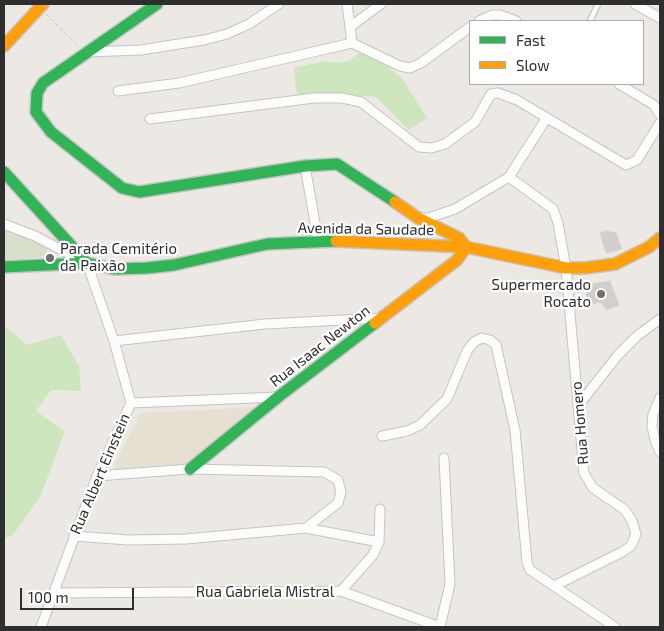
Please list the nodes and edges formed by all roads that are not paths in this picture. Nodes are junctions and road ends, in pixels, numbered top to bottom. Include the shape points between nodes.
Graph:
1 (157, 4) edge
2 (279, 4) edge
3 (347, 4) edge
4 (381, 4) edge
5 (598, 4) edge
6 (635, 4) edge
7 (42, 6) edge
8 (660, 18) edge
9 (481, 20) edge
10 (514, 20) edge
11 (590, 20) edge
12 (350, 27) junction
13 (469, 29) edge
14 (352, 43) junction
15 (4, 46) edge
16 (85, 52) junction
17 (621, 85) edge
18 (118, 92) dead end
19 (660, 115) edge
20 (546, 119) junction
21 (150, 120) dead end
22 (660, 123) edge
23 (305, 166) junction
24 (4, 172) edge
25 (509, 177) junction
26 (418, 218) junction
27 (4, 224) edge
28 (660, 238) edge
29 (318, 240) junction
30 (466, 247) junction
31 (87, 263) junction
32 (4, 267) edge
33 (566, 268) junction
34 (382, 318) junction
35 (660, 319) edge
36 (114, 341) junction
37 (278, 397) junction
38 (660, 398) edge
39 (131, 403) junction
40 (578, 406) junction
41 (382, 436) dead end
42 (660, 452) edge
43 (444, 458) dead end
44 (190, 469) junction
45 (97, 476) junction
46 (380, 509) dead end
47 (306, 528) junction
48 (74, 536) junction
49 (379, 542) junction
50 (554, 586) junction
51 (341, 591) junction
52 (53, 593) junction
53 (41, 627) edge
54 (440, 627) edge
55 (615, 627) edge

1 - 16 street
2 - 16 street via 249,24 204,40 142,50
3 - 12 street
4 - 12 street
5 - 11 lane
6 - 8 street
7 - 15 street
9 - 10 street via 492,14
12 - 14 street
13 - 14 street via 410,68
14 - 18 street via 179,82
16 - 23 street via 43,83 37,93 36,112 51,132 122,188 131,192 151,191
17 - 19 street via 654,105
20 - 21 street via 503,94 491,94 475,122 445,144 431,148 419,147 361,102 342,98 314,98
20 - 22 street via 626,165 637,160
20 - 25 street
23 - 26 street via 337,164
23 - 29 street
24 - 31 street
25 - 26 street via 455,209
25 - 33 street, Rua Homero via 553,209
26 - 30 street via 459,238
27 - 31 street
28 - 33 street, Avenida da Saudade via 615,264
29 - 30 street, Avenida da Saudade
29 - 31 street, Avenida da Saudade via 267,244 147,268 114,269
30 - 33 street, Avenida da Saudade
30 - 34 street, Rua Isaac Newton via 457,260
31 - 32 street, Avenida da Saudade
31 - 36 street, Rua Albert Einstein
33 - 40 street, Rua Homero
34 - 36 street via 265,324
34 - 37 street, Rua Isaac Newton
35 - 40 street via 618,355
36 - 39 street, Rua Albert Einstein
37 - 39 street
37 - 44 street, Rua Isaac Newton
38 - 42 street via 652,426
39 - 45 street, Rua Albert Einstein
40 - 50 street, Rua Homero via 584,473 594,488 625,510 636,534 631,546 622,552
41 - 50 street via 420,425 447,399 474,342 482,338 496,345 516,430 527,562 530,570
43 - 54 street via 450,584
44 - 45 street
44 - 47 street via 324,472 338,480 341,492 338,503
45 - 48 street, Rua Albert Einstein
46 - 49 street
47 - 48 street via 186,539 128,540
47 - 49 street
48 - 52 street, Rua Albert Einstein
49 - 51 street via 369,560
50 - 55 street
51 - 52 street, Rua Gabriela Mistral
51 - 54 street, Rua Gabriela Mistral
52 - 53 street, Rua Albert Einstein

